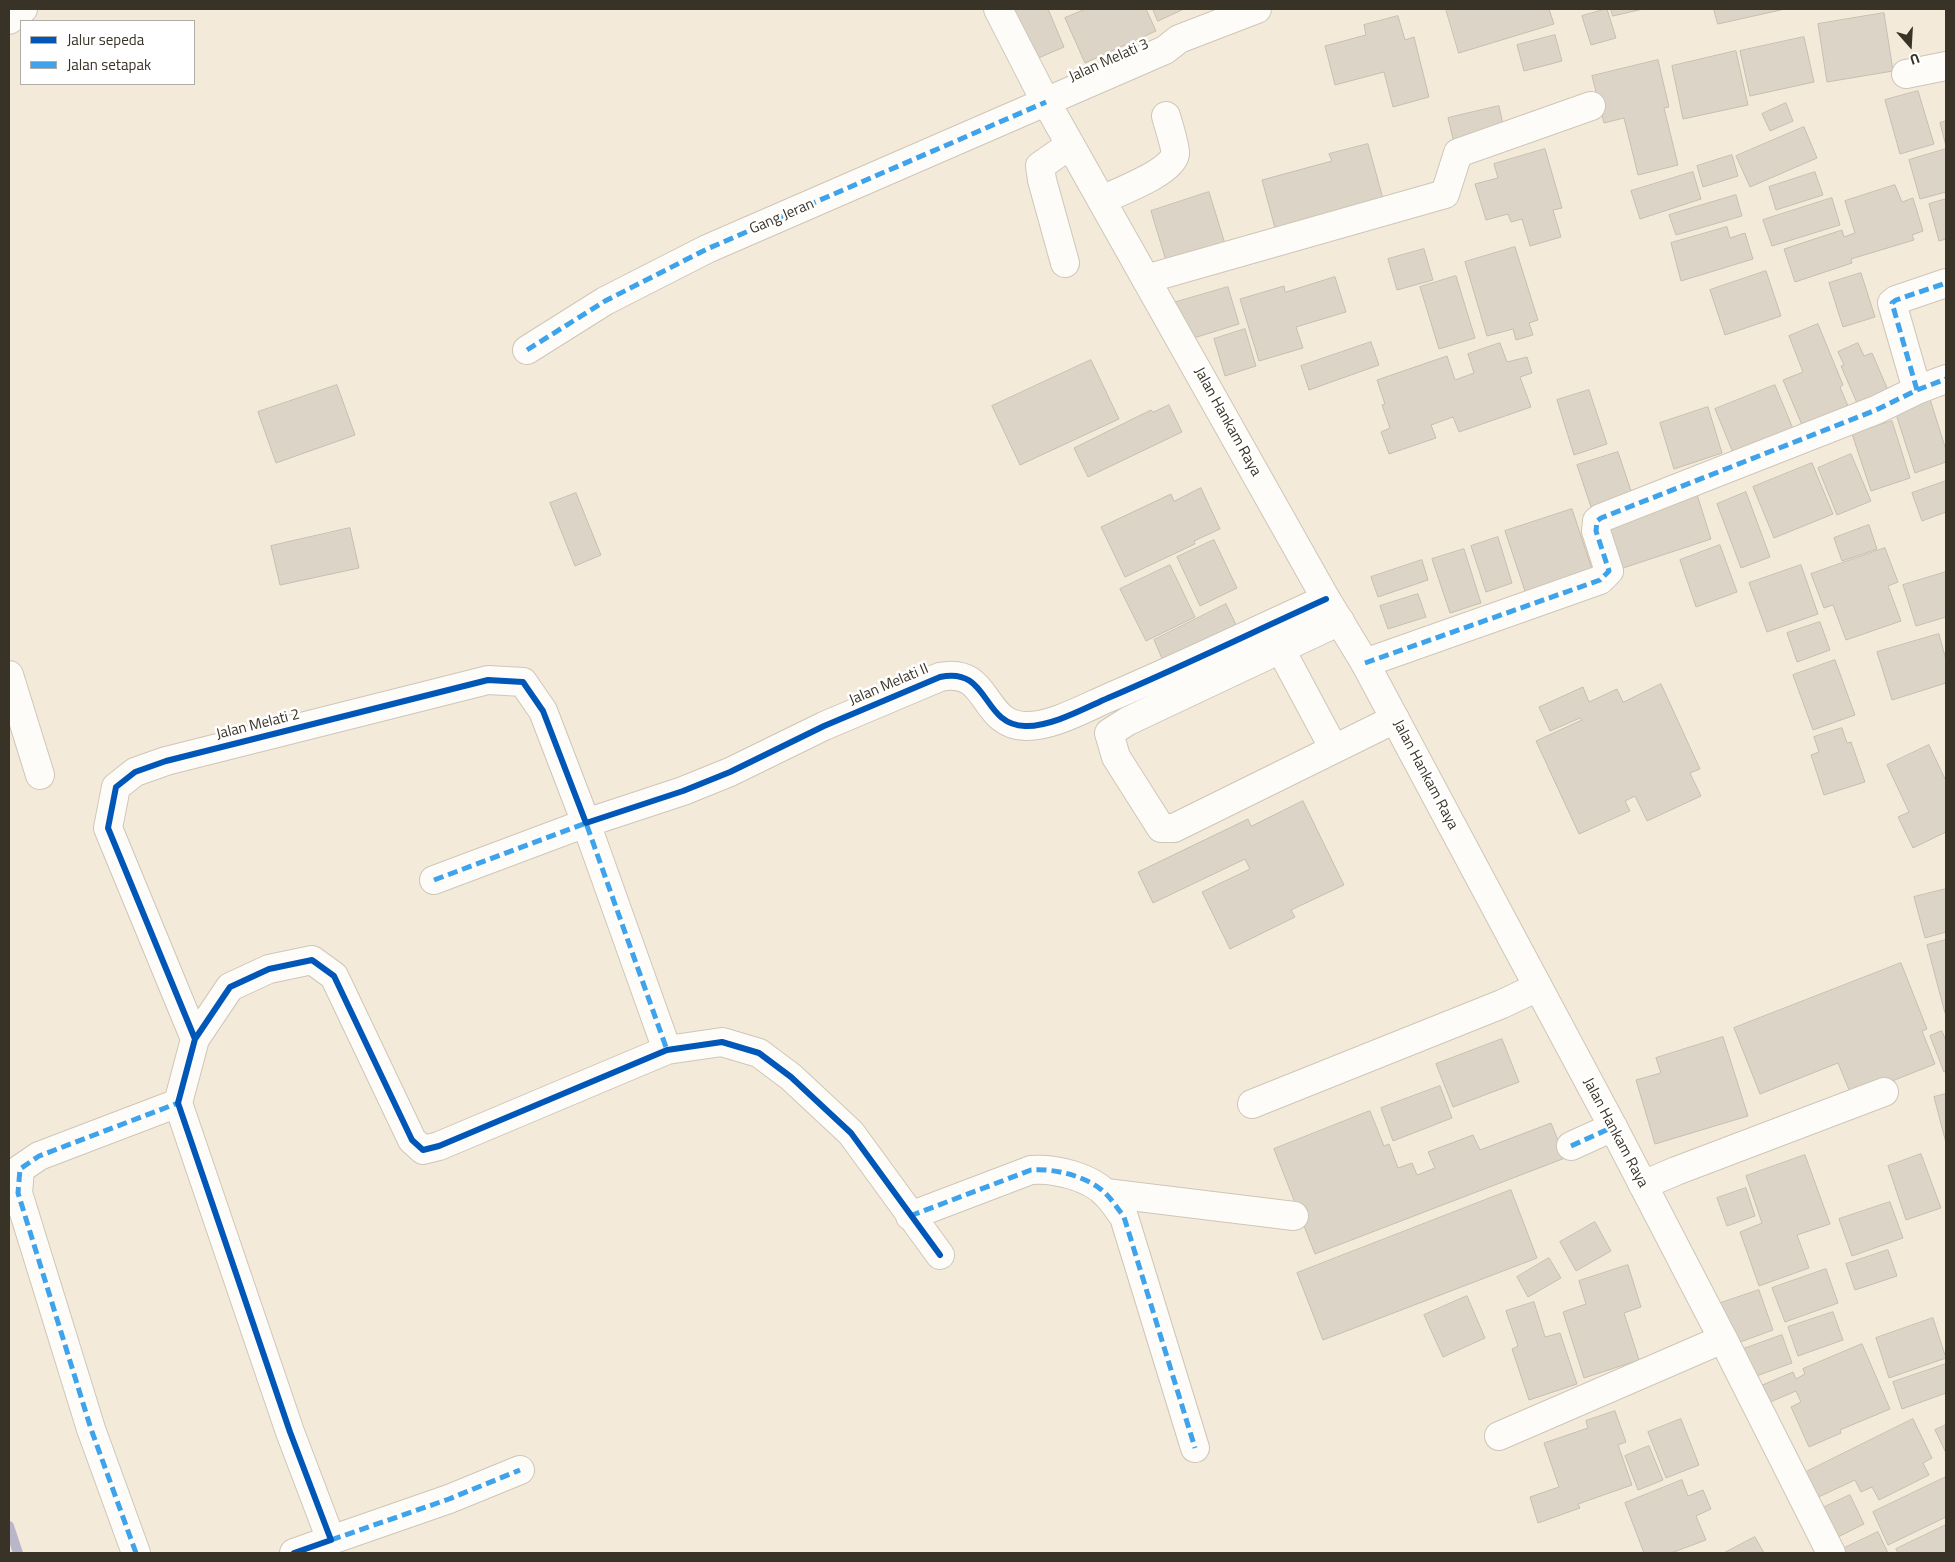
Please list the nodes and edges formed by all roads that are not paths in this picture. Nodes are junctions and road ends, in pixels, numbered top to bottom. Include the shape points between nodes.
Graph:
1 (23, 9) edge
2 (998, 9) edge
3 (1257, 9) edge
4 (9, 20) edge
5 (1946, 66) edge
6 (1906, 74) dead end
7 (1043, 96) junction
8 (1591, 106) dead end
9 (1166, 116) dead end
10 (1070, 145) junction
11 (1102, 200) junction
12 (1065, 263) dead end
13 (1146, 279) junction
14 (1946, 283) edge
15 (528, 350) dead end
16 (1946, 380) edge
17 (1917, 390) junction
18 (1333, 610) junction
19 (1281, 650) junction
20 (1365, 663) junction
21 (9, 675) edge
22 (1394, 719) junction
23 (1334, 749) junction
24 (40, 775) dead end
25 (586, 823) junction
26 (434, 880) dead end
27 (1538, 987) junction
28 (195, 1039) junction
29 (667, 1050) junction
30 (1884, 1092) dead end
31 (178, 1103) junction
32 (1252, 1104) dead end
33 (1613, 1127) junction
34 (1571, 1146) dead end
35 (1643, 1185) junction
36 (1106, 1194) junction
37 (910, 1216) junction
38 (1294, 1216) dead end
39 (940, 1254) dead end
40 (1723, 1339) junction
41 (1499, 1436) dead end
42 (1195, 1448) dead end
43 (520, 1470) dead end
44 (331, 1540) junction
45 (136, 1553) edge
46 (294, 1553) edge
47 (1831, 1553) edge

1 - 4 street
2 - 7 street, Jalan Hankam Raya
3 - 7 street, Jalan Melati 3 via 1179,39 1165,50
5 - 6 street
7 - 10 street, Jalan Hankam Raya
7 - 15 street, Gang Jeran via 707,249 605,301
8 - 13 street via 1458,153 1445,194
9 - 11 street via 1175,154 1169,166
10 - 11 street, Jalan Hankam Raya
10 - 12 street via 1040,166
11 - 13 street, Jalan Hankam Raya
13 - 18 street, Jalan Hankam Raya
14 - 17 street via 1892,303
16 - 17 street
17 - 20 street via 1876,410 1597,520 1596,531 1609,571 1600,580
18 - 19 street
18 - 20 street, Jalan Hankam Raya
18 - 25 street, Jalan Melati II via 1057,720 1025,726 1008,722 994,712 972,682 962,676 940,677 683,791
19 - 23 street
19 - 23 street via 1128,720 1109,732 1116,757 1161,828 1174,828
20 - 22 street, Jalan Hankam Raya
21 - 24 street
22 - 23 street
22 - 27 street, Jalan Hankam Raya
25 - 26 street, Jalan Melati II
25 - 28 street, Jalan Melati 2 via 543,711 523,682 488,680 166,761 135,772 116,788 108,828
25 - 29 street
27 - 32 street
27 - 33 street, Jalan Hankam Raya
28 - 29 street via 230,987 269,969 312,960 334,976 412,1140 423,1150
28 - 31 street
29 - 37 street via 722,1042 759,1053 791,1077 851,1134
30 - 35 street
31 - 44 street via 290,1432
31 - 45 street via 39,1156 20,1169 18,1192 90,1429
33 - 34 street
33 - 35 street, Jalan Hankam Raya
35 - 40 street, Jalan Hankam Raya
36 - 37 street via 1070,1174 1032,1170
36 - 38 street
36 - 42 street via 1124,1217
37 - 39 street
40 - 41 street
40 - 47 street, Jalan Hankam Raya
43 - 44 street via 449,1499
44 - 46 street

